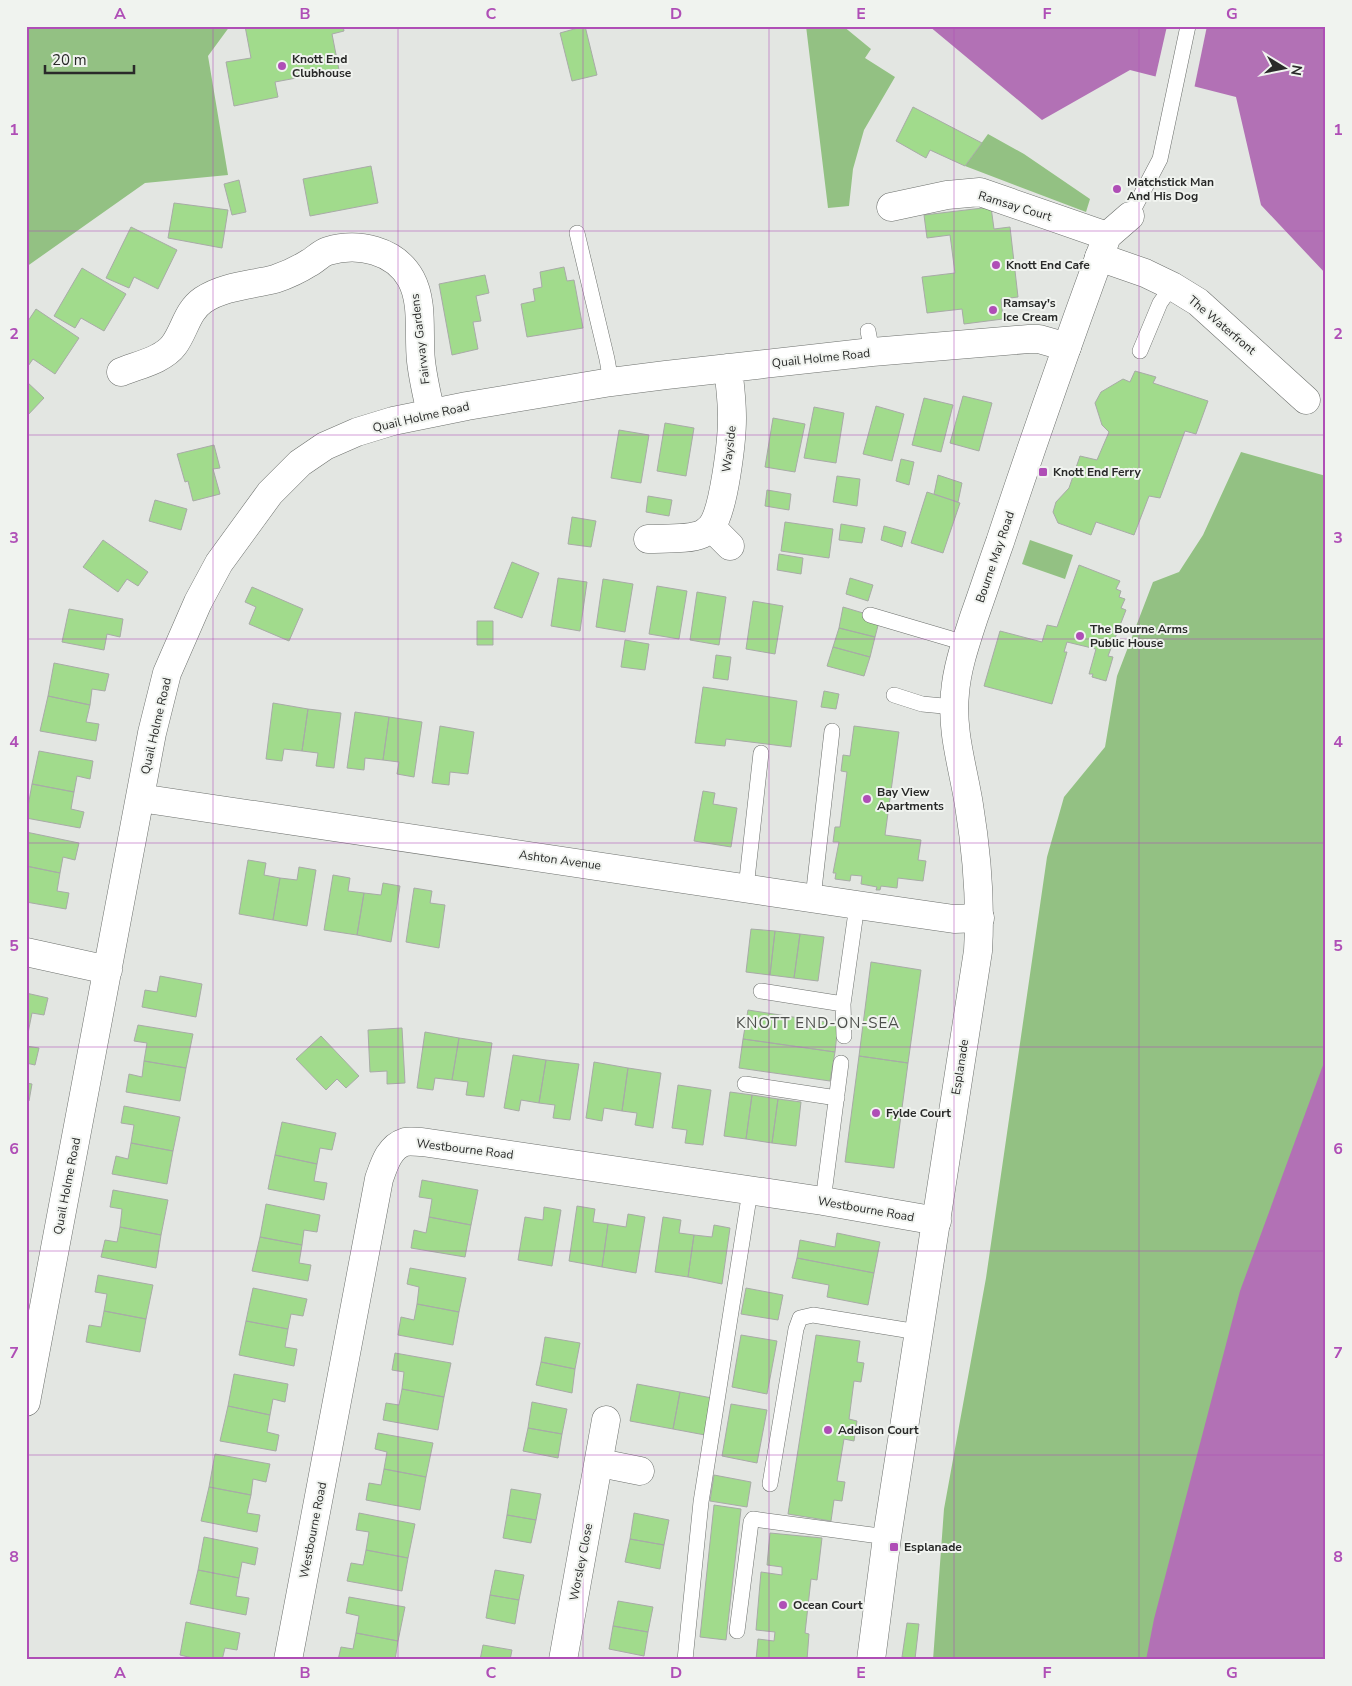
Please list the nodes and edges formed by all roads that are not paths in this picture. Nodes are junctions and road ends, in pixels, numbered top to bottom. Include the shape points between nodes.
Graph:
1 (1188, 26) edge
2 (891, 207) dead end
3 (1130, 216) joint
4 (577, 233) dead end
5 (1103, 246) junction
6 (1172, 286) junction
7 (1067, 347) junction
8 (1140, 352) dead end
9 (728, 368) junction
10 (121, 372) dead end
11 (610, 382) junction
12 (1306, 400) dead end
13 (431, 413) junction
14 (648, 539) dead end
15 (870, 615) dead end
16 (965, 643) junction
17 (894, 696) dead end
18 (954, 707) junction
19 (832, 731) dead end
20 (761, 754) dead end
21 (140, 798) junction
22 (746, 888) junction
23 (813, 898) junction
24 (857, 906) junction
25 (980, 918) junction
26 (26, 952) edge
27 (108, 970) junction
28 (761, 991) dead end
29 (844, 1004) junction
30 (844, 1036) dead end
31 (841, 1063) dead end
32 (745, 1084) dead end
33 (836, 1098) junction
34 (750, 1191) junction
35 (823, 1202) junction
36 (937, 1221) junction
37 (918, 1332) junction
38 (26, 1402) edge
39 (606, 1420) dead end
40 (600, 1463) junction
41 (640, 1471) dead end
42 (770, 1484) dead end
43 (887, 1536) junction
44 (737, 1631) dead end
45 (288, 1660) edge
46 (563, 1660) edge
47 (685, 1660) edge
48 (871, 1660) edge

1 - 3 lane via 1160,159
2 - 5 street, Ramsay Court via 946,195 980,192
3 - 5 street, Bourne May Road
4 - 11 lane
5 - 6 street, The Waterfront
5 - 7 street, Bourne May Road
6 - 8 lane via 1160,303
6 - 12 street, The Waterfront via 1198,302
7 - 9 street, Quail Holme Road via 1039,339 870,342
7 - 16 street, Bourne May Road
9 - 11 street, Quail Holme Road
9 - 14 street, Wayside via 732,416 729,462 718,511 721,537 701,534
10 - 13 street, Fairway Gardens via 162,355 183,352 190,313 202,300 248,283 292,272 327,251 372,249 402,266 411,279 417,296 421,362
11 - 13 street, Quail Holme Road
13 - 21 street, Quail Holme Road via 393,421 326,446 300,463 270,493 220,563 198,602 167,674
15 - 16 lane
16 - 18 street, Bourne May Road via 957,673
17 - 18 lane via 922,704
18 - 25 street, Bourne May Road via 958,754 977,856
19 - 23 lane
20 - 22 lane
21 - 22 street, Ashton Avenue
21 - 27 street, Quail Holme Road
22 - 23 street, Ashton Avenue
23 - 24 street, Ashton Avenue
24 - 25 street, Ashton Avenue via 954,919
24 - 29 lane
25 - 36 street, Esplanade via 978,951
26 - 27 street
27 - 38 street, Quail Holme Road
28 - 29 lane
29 - 30 lane
31 - 33 lane
32 - 33 lane
33 - 35 lane
34 - 35 street, Westbourne Road
34 - 45 street, Westbourne Road via 422,1142 405,1142 393,1150 385,1160 379,1179
34 - 47 lane via 701,1502
35 - 36 street, Westbourne Road
36 - 37 street, Esplanade
37 - 42 lane via 813,1315 800,1318
37 - 43 street, Esplanade
39 - 40 street, Worsley Close
40 - 41 street
40 - 46 street, Worsley Close
43 - 44 lane via 753,1519
43 - 48 street, Esplanade

